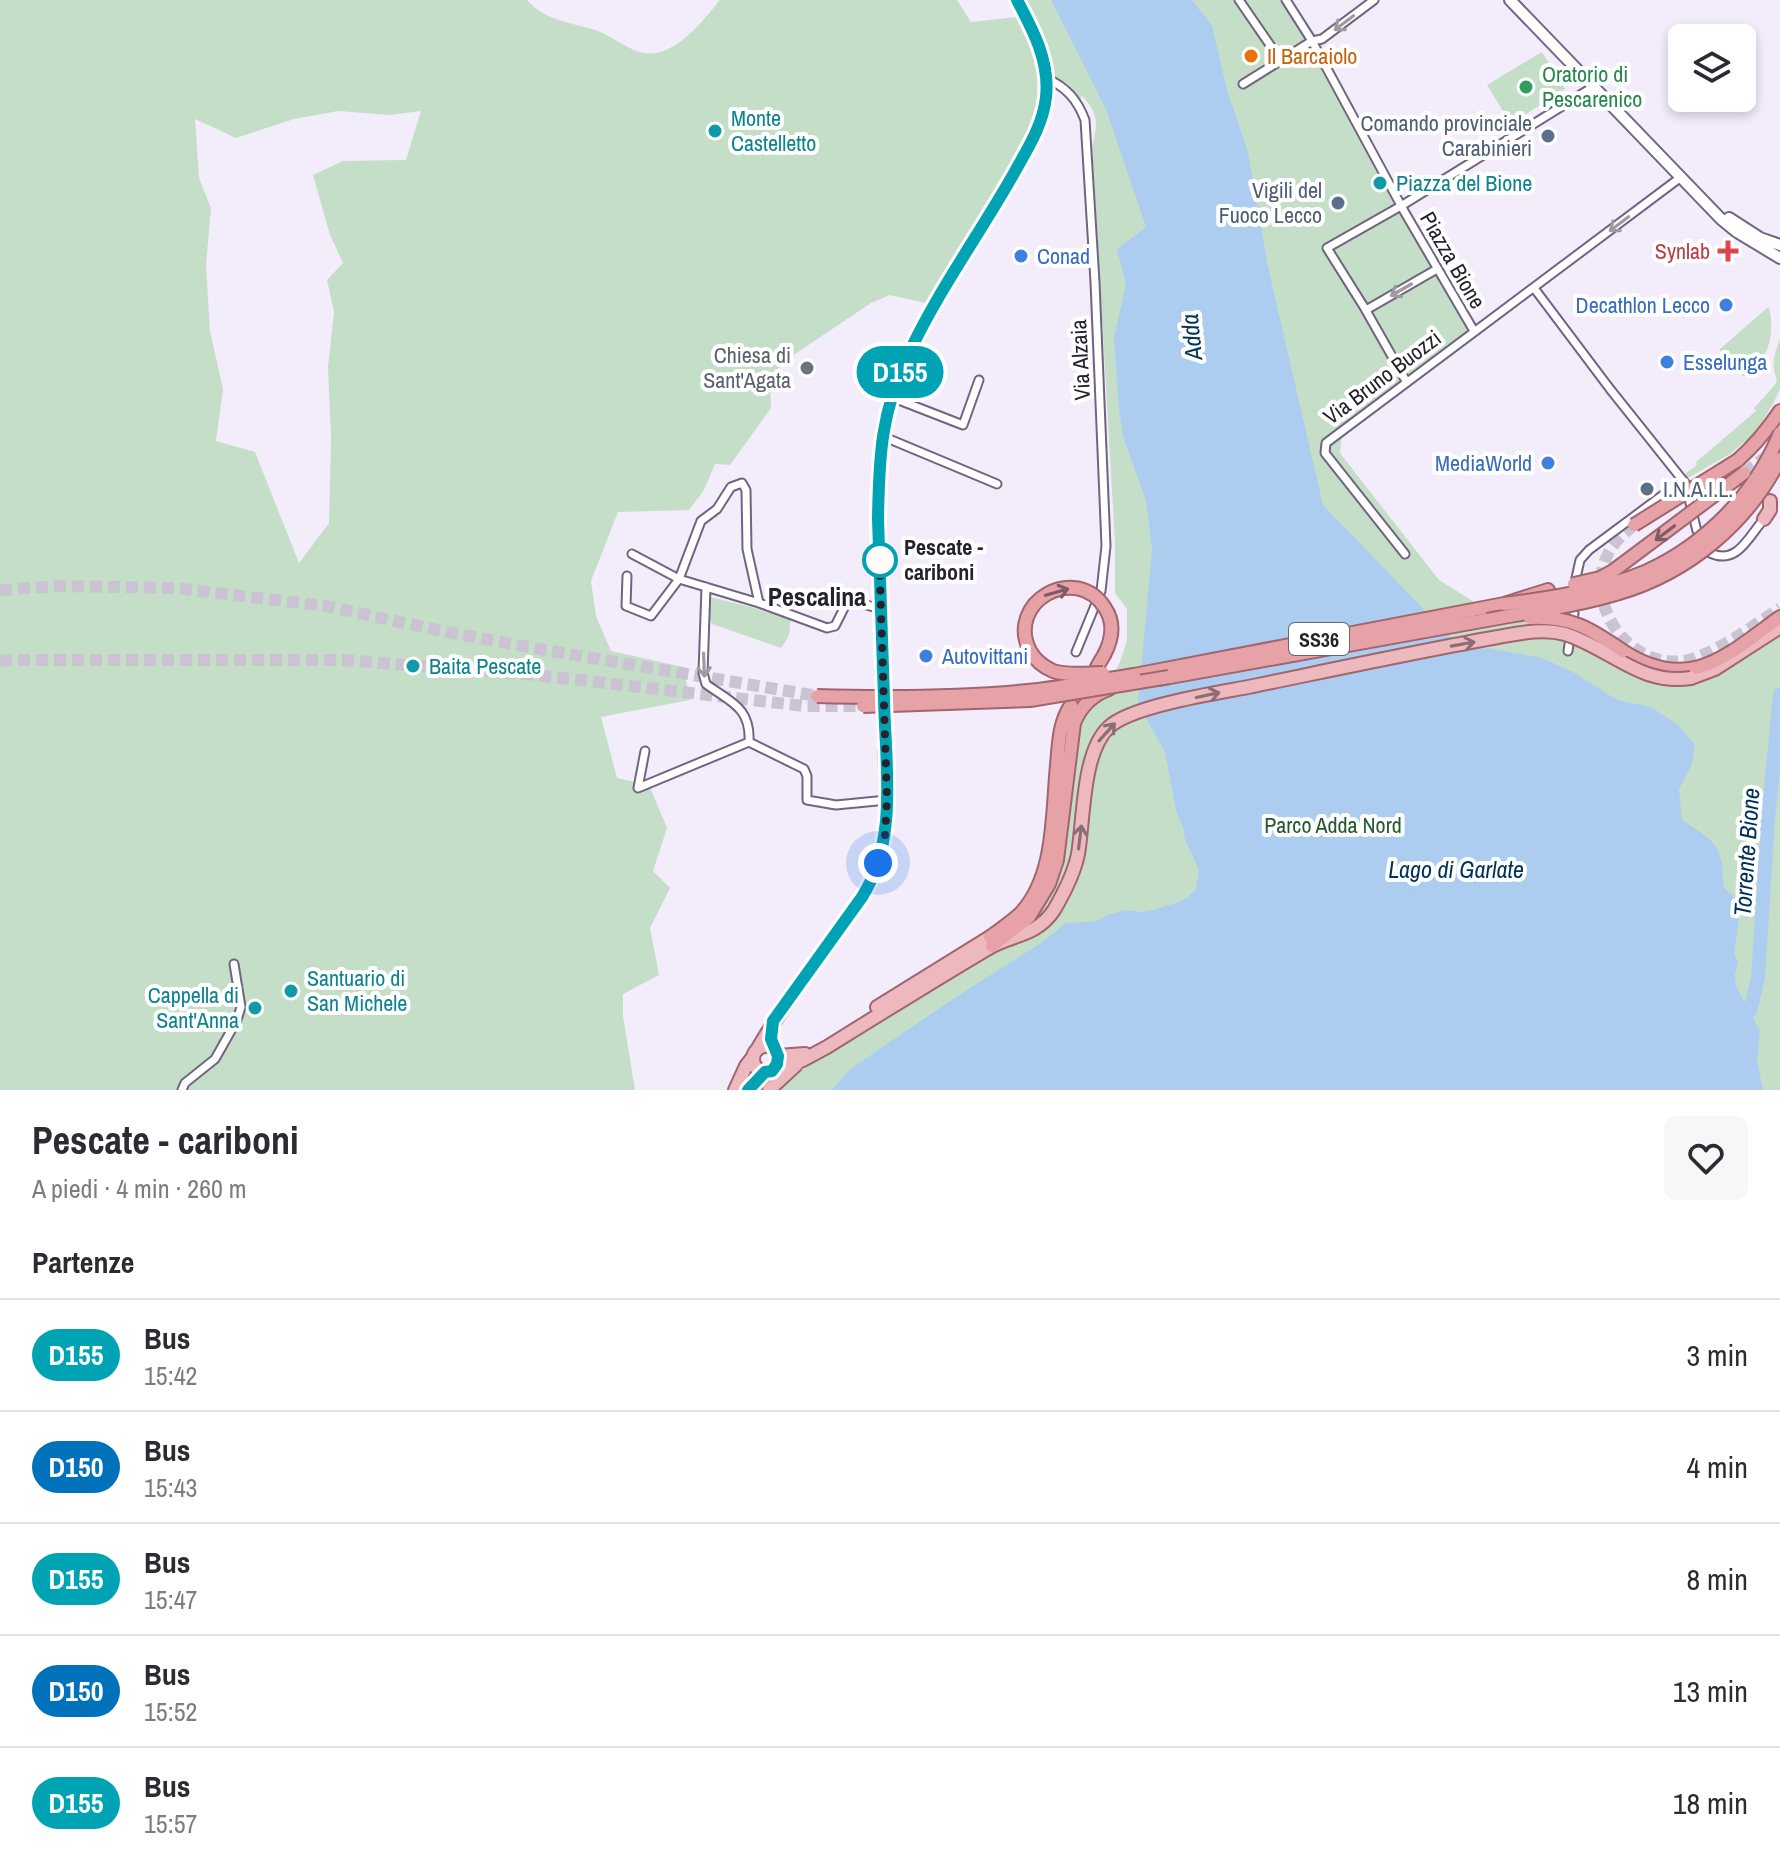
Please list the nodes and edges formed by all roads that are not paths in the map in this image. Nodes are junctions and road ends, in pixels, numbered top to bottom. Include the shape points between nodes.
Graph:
1 (1017, 0) edge
2 (1239, 0) edge
3 (1286, 0) edge
4 (1374, 0) edge
5 (1510, 0) edge
6 (1312, 41) junction
7 (1281, 61) junction
8 (1046, 77) junction
9 (1243, 84) dead end
10 (1593, 87) junction
11 (1681, 177) junction
12 (1709, 205) junction
13 (1401, 206) junction
14 (1780, 245) edge
15 (1780, 258) edge
16 (1437, 269) junction
17 (1534, 288) junction
18 (1366, 310) junction
19 (1474, 331) junction
20 (979, 380) dead end
21 (1406, 381) junction
22 (891, 397) junction
23 (1780, 411) edge
24 (1780, 433) edge
25 (882, 436) junction
26 (1780, 459) edge
27 (1744, 473) tunnel mouth
28 (1683, 480) junction
29 (997, 484) dead end
30 (1777, 508) edge
31 (1764, 518) joint
32 (1634, 525) tunnel mouth
33 (1697, 531) dead end
34 (1710, 553) dead end
35 (632, 554) dead end
36 (1405, 554) dead end
37 (627, 576) dead end
38 (1576, 578) dead end
39 (679, 579) junction
40 (706, 587) junction
41 (759, 603) junction
42 (1504, 604) junction
43 (881, 609) junction
44 (1574, 613) dead end
45 (1780, 617) edge
46 (1487, 620) junction
47 (1780, 627) edge
48 (1568, 651) dead end
49 (1076, 652) dead end
50 (1100, 661) dead end
51 (1692, 673) junction
52 (1134, 675) junction
53 (1169, 677) junction
54 (817, 696) tunnel mouth
55 (1071, 705) dead end
56 (863, 706) tunnel mouth
57 (749, 742) junction
58 (645, 751) dead end
59 (887, 800) junction
60 (991, 942) junction
61 (234, 964) dead end
62 (773, 1021) junction
63 (776, 1053) junction
64 (755, 1054) junction
65 (803, 1060) junction
66 (768, 1071) junction
67 (182, 1090) edge
68 (735, 1090) edge
69 (748, 1090) edge
70 (769, 1090) edge

1 - 8 main road via 1039,45
2 - 7 street
3 - 6 street, Piazza Bione
4 -> 6 street
5 - 10 main road
6 - 7 street
6 - 13 street, Piazza Bione
7 - 9 street
8 - 22 main road via 1044,109 1033,139 919,333
8 - 49 street, Via Alzaia via 1069,91 1085,120 1095,282 1106,546 1101,591
10 - 11 main road
10 - 13 street
11 - 12 main road
11 -> 17 street, Via Bruno Buozzi
12 - 14 main road
12 - 15 main road via 1737,232
13 - 16 street, Piazza Bione
13 - 18 street via 1327,248
16 -> 18 street
16 - 19 street, Piazza Bione
17 - 19 street, Via Bruno Buozzi
17 - 28 street
18 - 21 street
19 - 21 street, Via Bruno Buozzi
20 - 22 street via 963,425
21 - 36 street, Via Bruno Buozzi via 1326,443 1325,453
22 - 25 main road
23 - 32 highway, bridge via 1738,460
24 - 42 highway, SS36, bridge via 1742,497 1678,554 1613,583
25 - 29 street
25 - 43 main road
26 - 46 highway, SS36, bridge via 1730,527 1665,575 1600,598
27 -> 42 highway, bridge via 1613,571
28 - 33 street
28 - 38 street via 1589,550
30 - 31 main road
31 - 34 street via 1736,553
35 - 39 street
37 - 39 street via 626,606 651,616
39 - 40 street
39 - 41 street via 701,521 717,509 731,487 742,483 747,549
40 - 41 street
40 -> 57 street via 706,684 737,704 750,730
41 - 43 street via 827,628 835,626 848,600
42 - 52 highway, SS36
43 - 59 main road
44 - 48 street
45 - 51 highway
46 - 51 highway, bridge via 1567,620 1645,664
46 - 53 highway, SS36
47 - 51 main road via 1723,664
52 -> 50 highway, bridge via 1062,673 1042,665 1026,640 1026,621 1044,595 1078,589 1104,607 1111,637
60 -> 51 main road, bridge via 1037,928 1054,909 1078,855 1096,746 1104,732 1132,714 1534,631 1584,642 1643,673 1664,678
52 - 54 highway, SS36, bridge via 1009,693
53 - 56 highway, SS36, bridge via 1030,700
53 - 60 highway, bridge via 1112,688 1080,711 1049,884 1029,917
55 - 60 highway via 1061,727 1042,878 1020,913
57 - 58 street via 638,788
57 - 59 street via 804,769 807,800 836,805
59 - 62 main road via 882,851 870,884
60 - 63 main road via 928,974 804,1054
60 - 65 main road
61 - 67 street via 241,1007 237,1020 215,1059
62 - 63 main road
62 - 64 main road
63 - 64 main road via 765,1047
63 - 66 main road via 777,1064
64 - 66 main road via 755,1067
64 - 68 main road
65 - 66 main road
65 - 70 main road
66 - 69 main road

